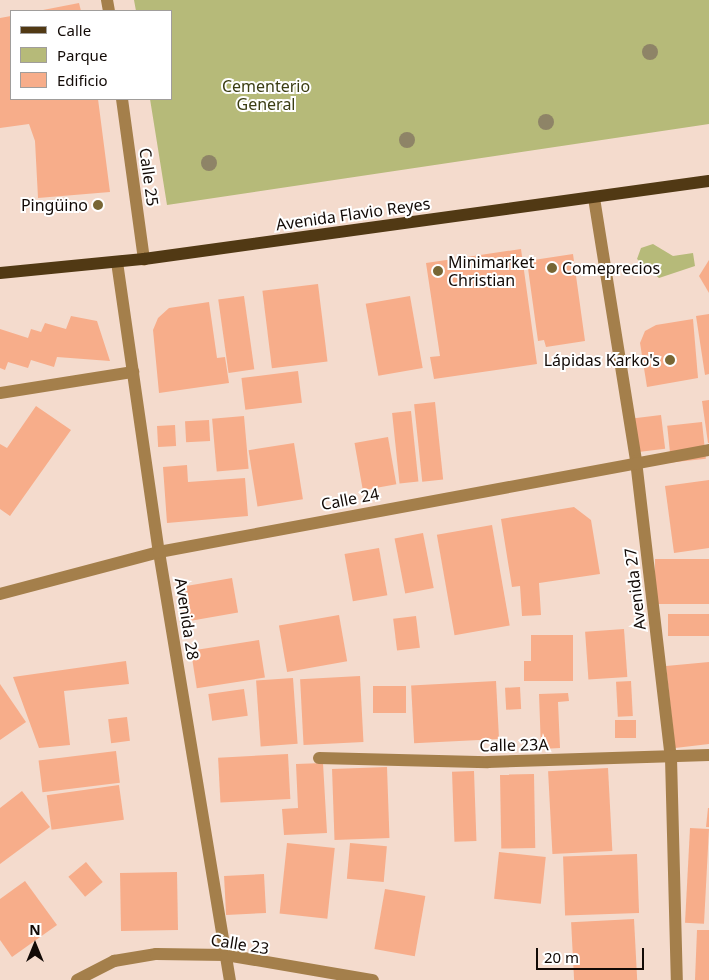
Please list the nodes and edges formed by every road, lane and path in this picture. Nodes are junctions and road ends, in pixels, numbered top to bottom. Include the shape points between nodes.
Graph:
1 (122, 100) edge
2 (709, 181) edge
3 (594, 198) junction
4 (144, 259) junction
5 (117, 262) junction
6 (0, 273) edge
7 (133, 372) junction
8 (0, 393) edge
9 (709, 450) edge
10 (636, 461) junction
11 (159, 552) junction
12 (0, 594) edge
13 (709, 755) edge
14 (319, 758) dead end
15 (671, 758) junction
16 (226, 955) junction
17 (77, 980) edge
18 (230, 980) edge
19 (373, 980) edge
20 (677, 980) edge

1 - 4 street, Calle 25
2 - 3 main road, Avenida Flavio Reyes
3 - 4 main road, Avenida Flavio Reyes
3 - 10 street, Avenida 27
4 - 5 main road, Avenida Flavio Reyes
5 - 6 main road, Avenida Flavio Reyes
5 - 7 street, Avenida 28
7 - 8 street
7 - 11 street, Avenida 28
9 - 10 street, Calle 24
10 - 11 street, Calle 24
10 - 15 street, Avenida 27
11 - 12 street, Calle 24
11 - 16 street, Avenida 28
13 - 15 street, Calle 23A
14 - 15 street, Calle 23A via 488,762
15 - 20 street, Avenida 27
16 - 17 street, Calle 23 via 156,954 114,961
16 - 18 street, Avenida 28
16 - 19 street, Calle 23

